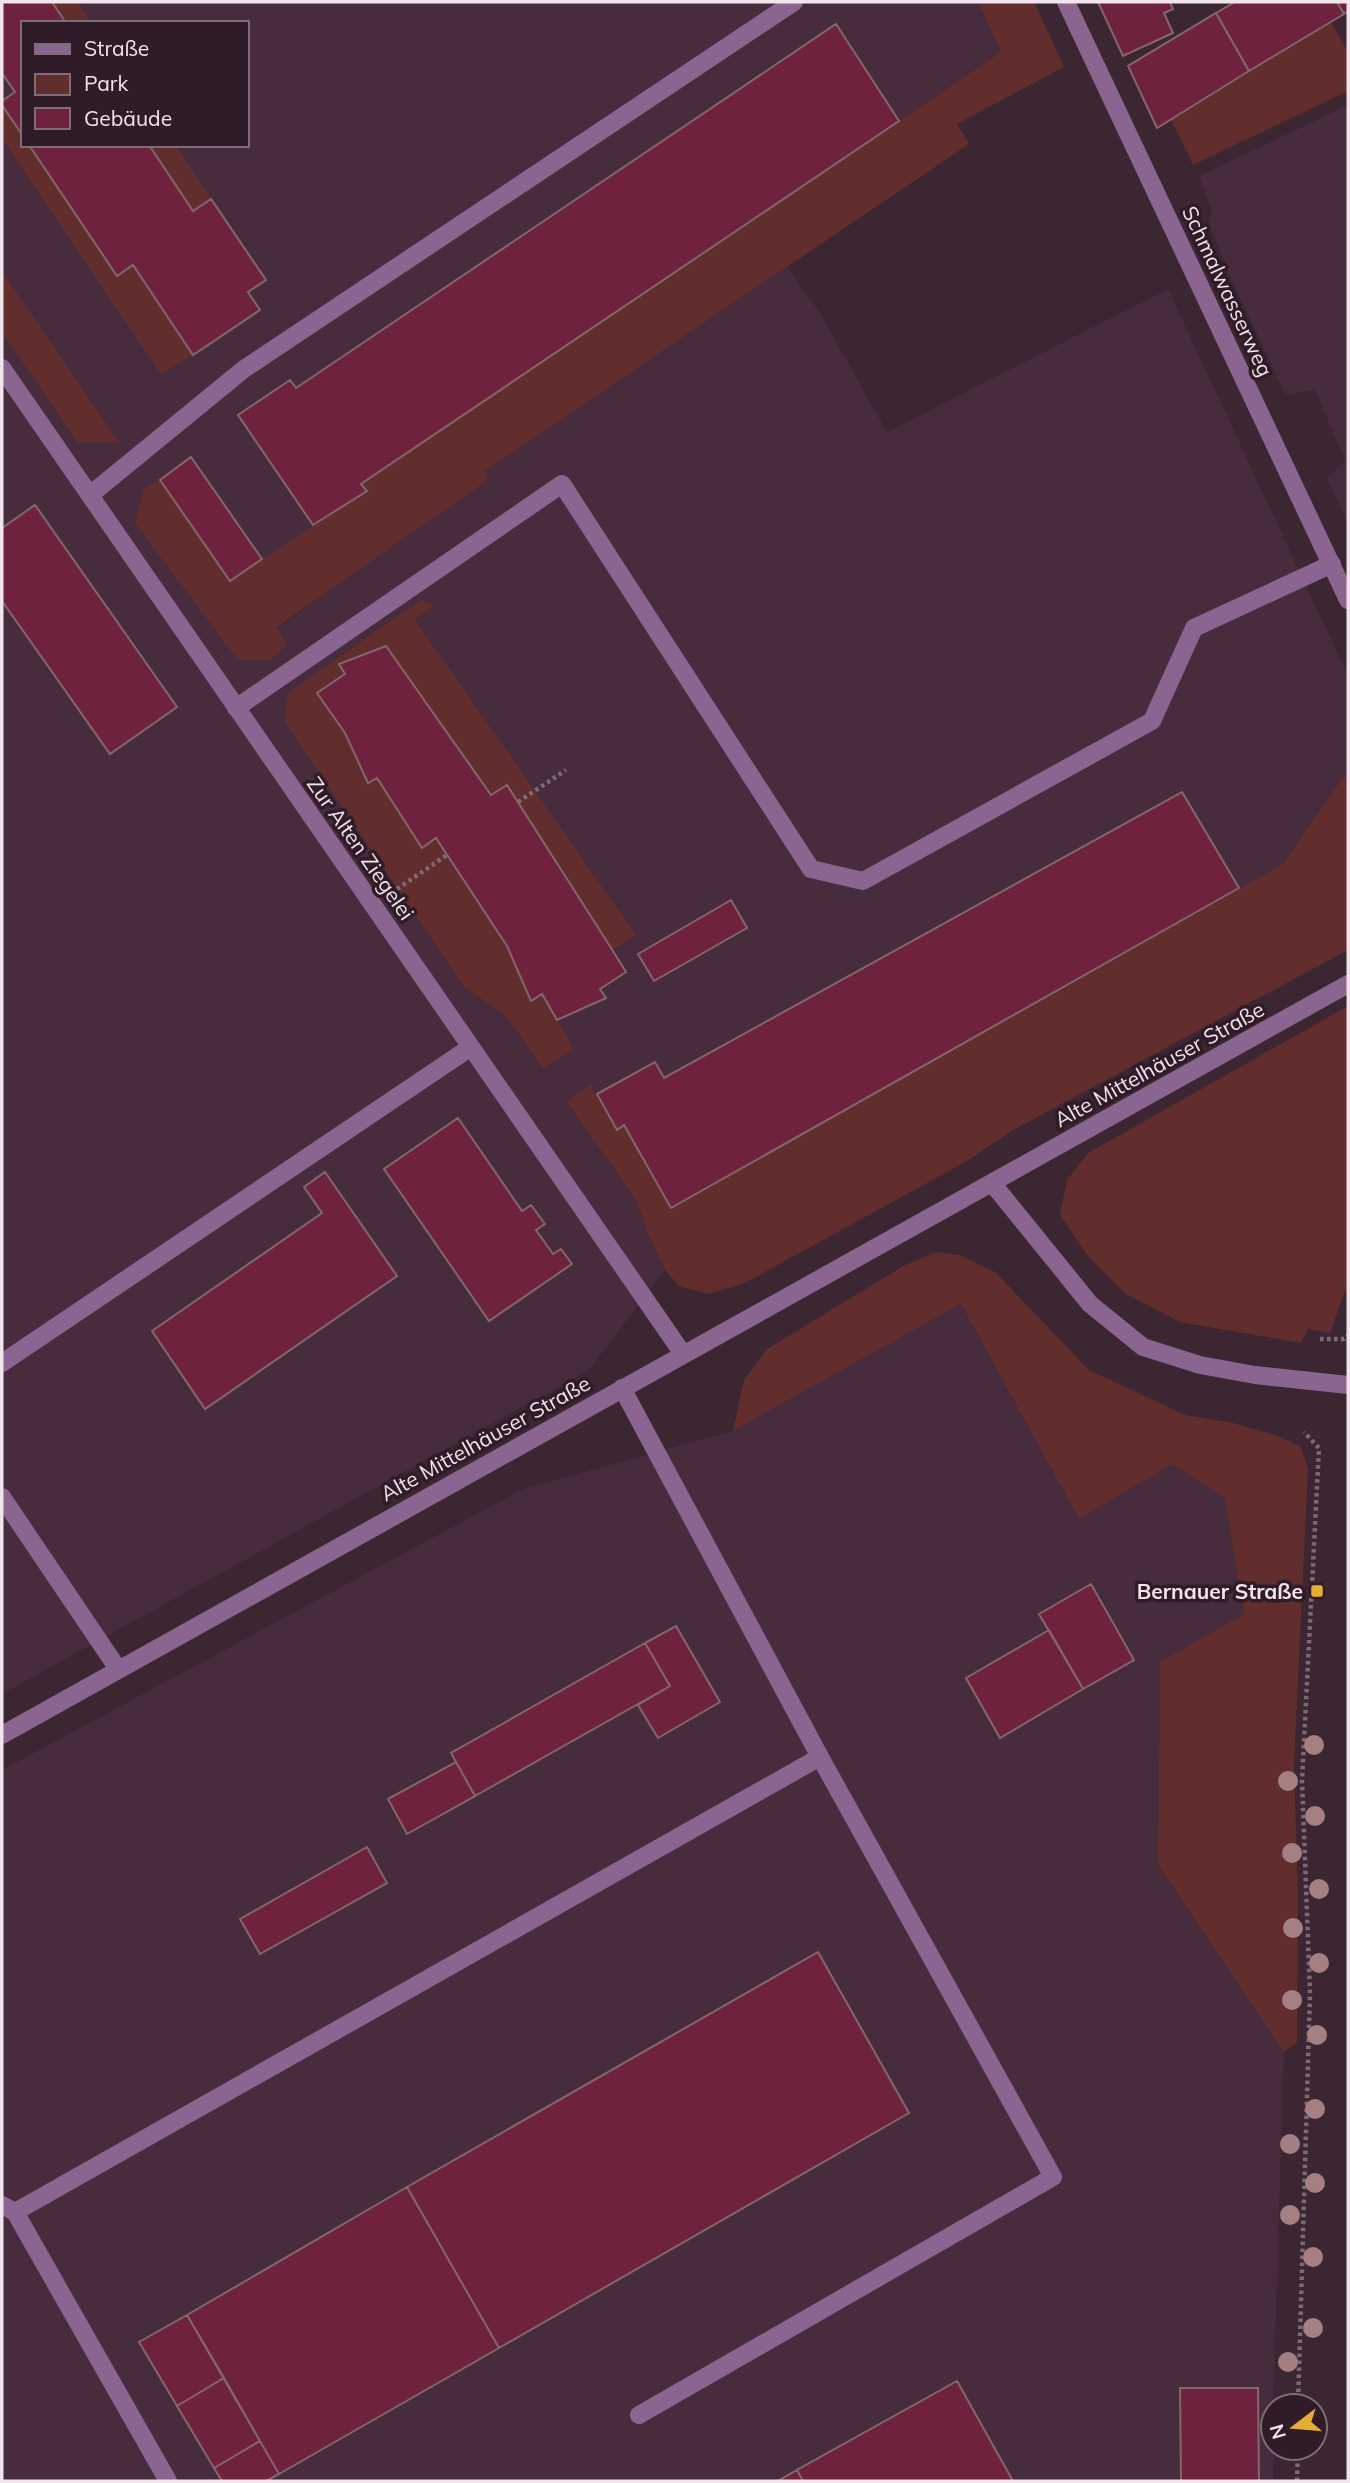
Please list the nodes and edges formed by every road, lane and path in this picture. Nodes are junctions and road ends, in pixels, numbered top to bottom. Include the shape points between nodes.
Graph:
1 (794, 2) edge
2 (1066, 2) edge
3 (2, 368) edge
4 (90, 495) junction
5 (1332, 564) junction
6 (1348, 600) edge
7 (236, 708) junction
8 (566, 770) dead end
9 (518, 802) dead end
10 (447, 855) dead end
11 (397, 889) dead end
12 (1348, 984) edge
13 (471, 1047) junction
14 (992, 1182) junction
15 (1348, 1335) edge
16 (1320, 1339) dead end
17 (683, 1354) junction
18 (2, 1363) edge
19 (1348, 1385) edge
20 (622, 1388) junction
21 (1304, 1432) dead end
22 (2, 1497) edge
23 (118, 1669) junction
24 (2, 1735) edge
25 (820, 1757) junction
26 (8, 2209) edge
27 (1298, 2392) edge
28 (639, 2415) dead end
29 (1298, 2462) edge
30 (168, 2481) edge
31 (1297, 2481) edge

1 - 4 street via 244,369
2 - 5 street, Schmalwasserweg
3 - 4 street, Zur Alten Ziegelei
4 - 7 street, Zur Alten Ziegelei
5 - 6 street, Schmalwasserweg
5 - 7 street via 1194,628 1152,721 863,881 811,869 562,484
7 - 13 street, Zur Alten Ziegelei
8 - 9 path
10 - 11 path
12 - 14 street, Alte Mittelhäuser Straße
13 - 17 street, Zur Alten Ziegelei
13 - 18 street
14 - 17 street, Alte Mittelhäuser Straße
14 - 19 street via 1090,1304 1143,1347 1241,1372
15 - 16 path
17 - 20 street, Alte Mittelhäuser Straße
20 - 23 street, Alte Mittelhäuser Straße
20 - 25 street
21 - 27 path via 1319,1448 1302,1780 1310,1993
22 - 23 street
23 - 24 street, Alte Mittelhäuser Straße
25 - 26 street
25 - 28 street via 1053,2177
26 - 30 street
29 - 31 path

